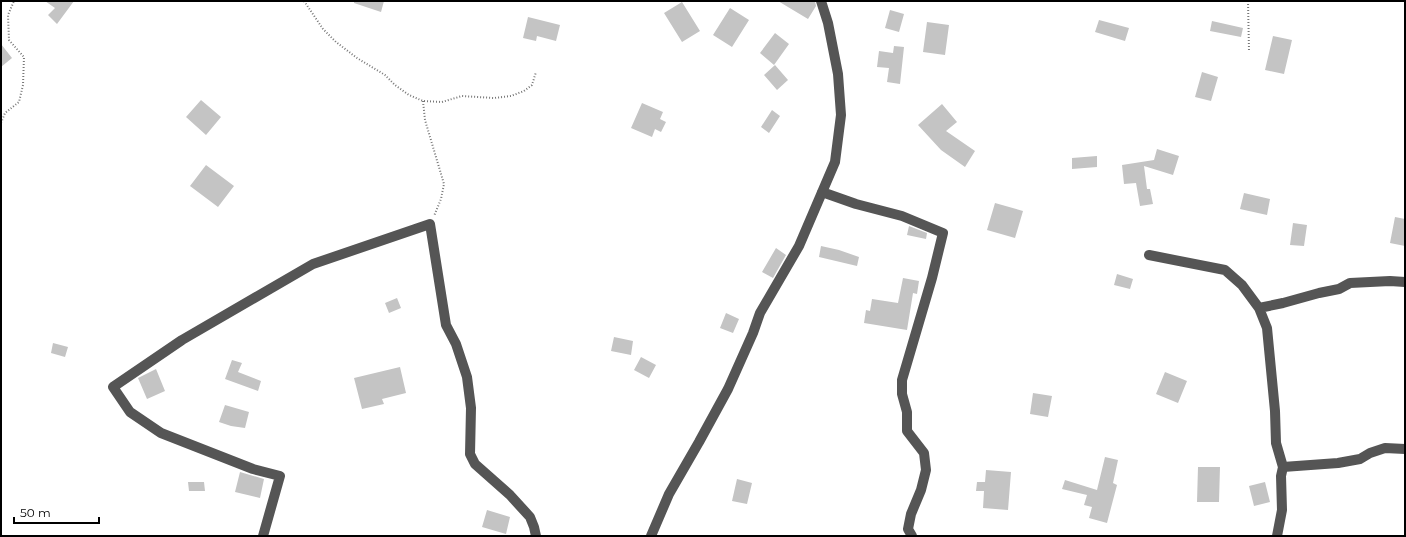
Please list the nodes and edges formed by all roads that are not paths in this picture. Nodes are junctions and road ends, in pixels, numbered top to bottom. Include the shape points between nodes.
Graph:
1 (821, 1) edge
2 (822, 192) junction
3 (1149, 255) dead end
4 (1405, 282) edge
5 (1259, 308) junction
6 (1405, 449) edge
7 (1283, 468) junction
8 (263, 536) edge
9 (536, 536) edge
10 (651, 536) edge
11 (912, 536) edge
12 (1277, 536) edge

1 - 2 street via 828,22 838,74 841,115 835,162
2 - 10 street via 800,246 760,313 728,389 670,494
2 - 11 street via 902,216 943,233 902,380 907,430 924,453 926,470 911,514 908,529
3 - 5 street via 1225,270 1242,285
4 - 5 street via 1350,283 1338,290
5 - 7 street via 1267,328 1276,443
6 - 7 street via 1385,448 1360,459
7 - 12 street via 1282,510
8 - 9 street via 280,476 253,469 161,433 130,412 113,387 182,340 313,264 430,224 446,326 456,344 467,377 471,408 470,454 475,464 530,517

